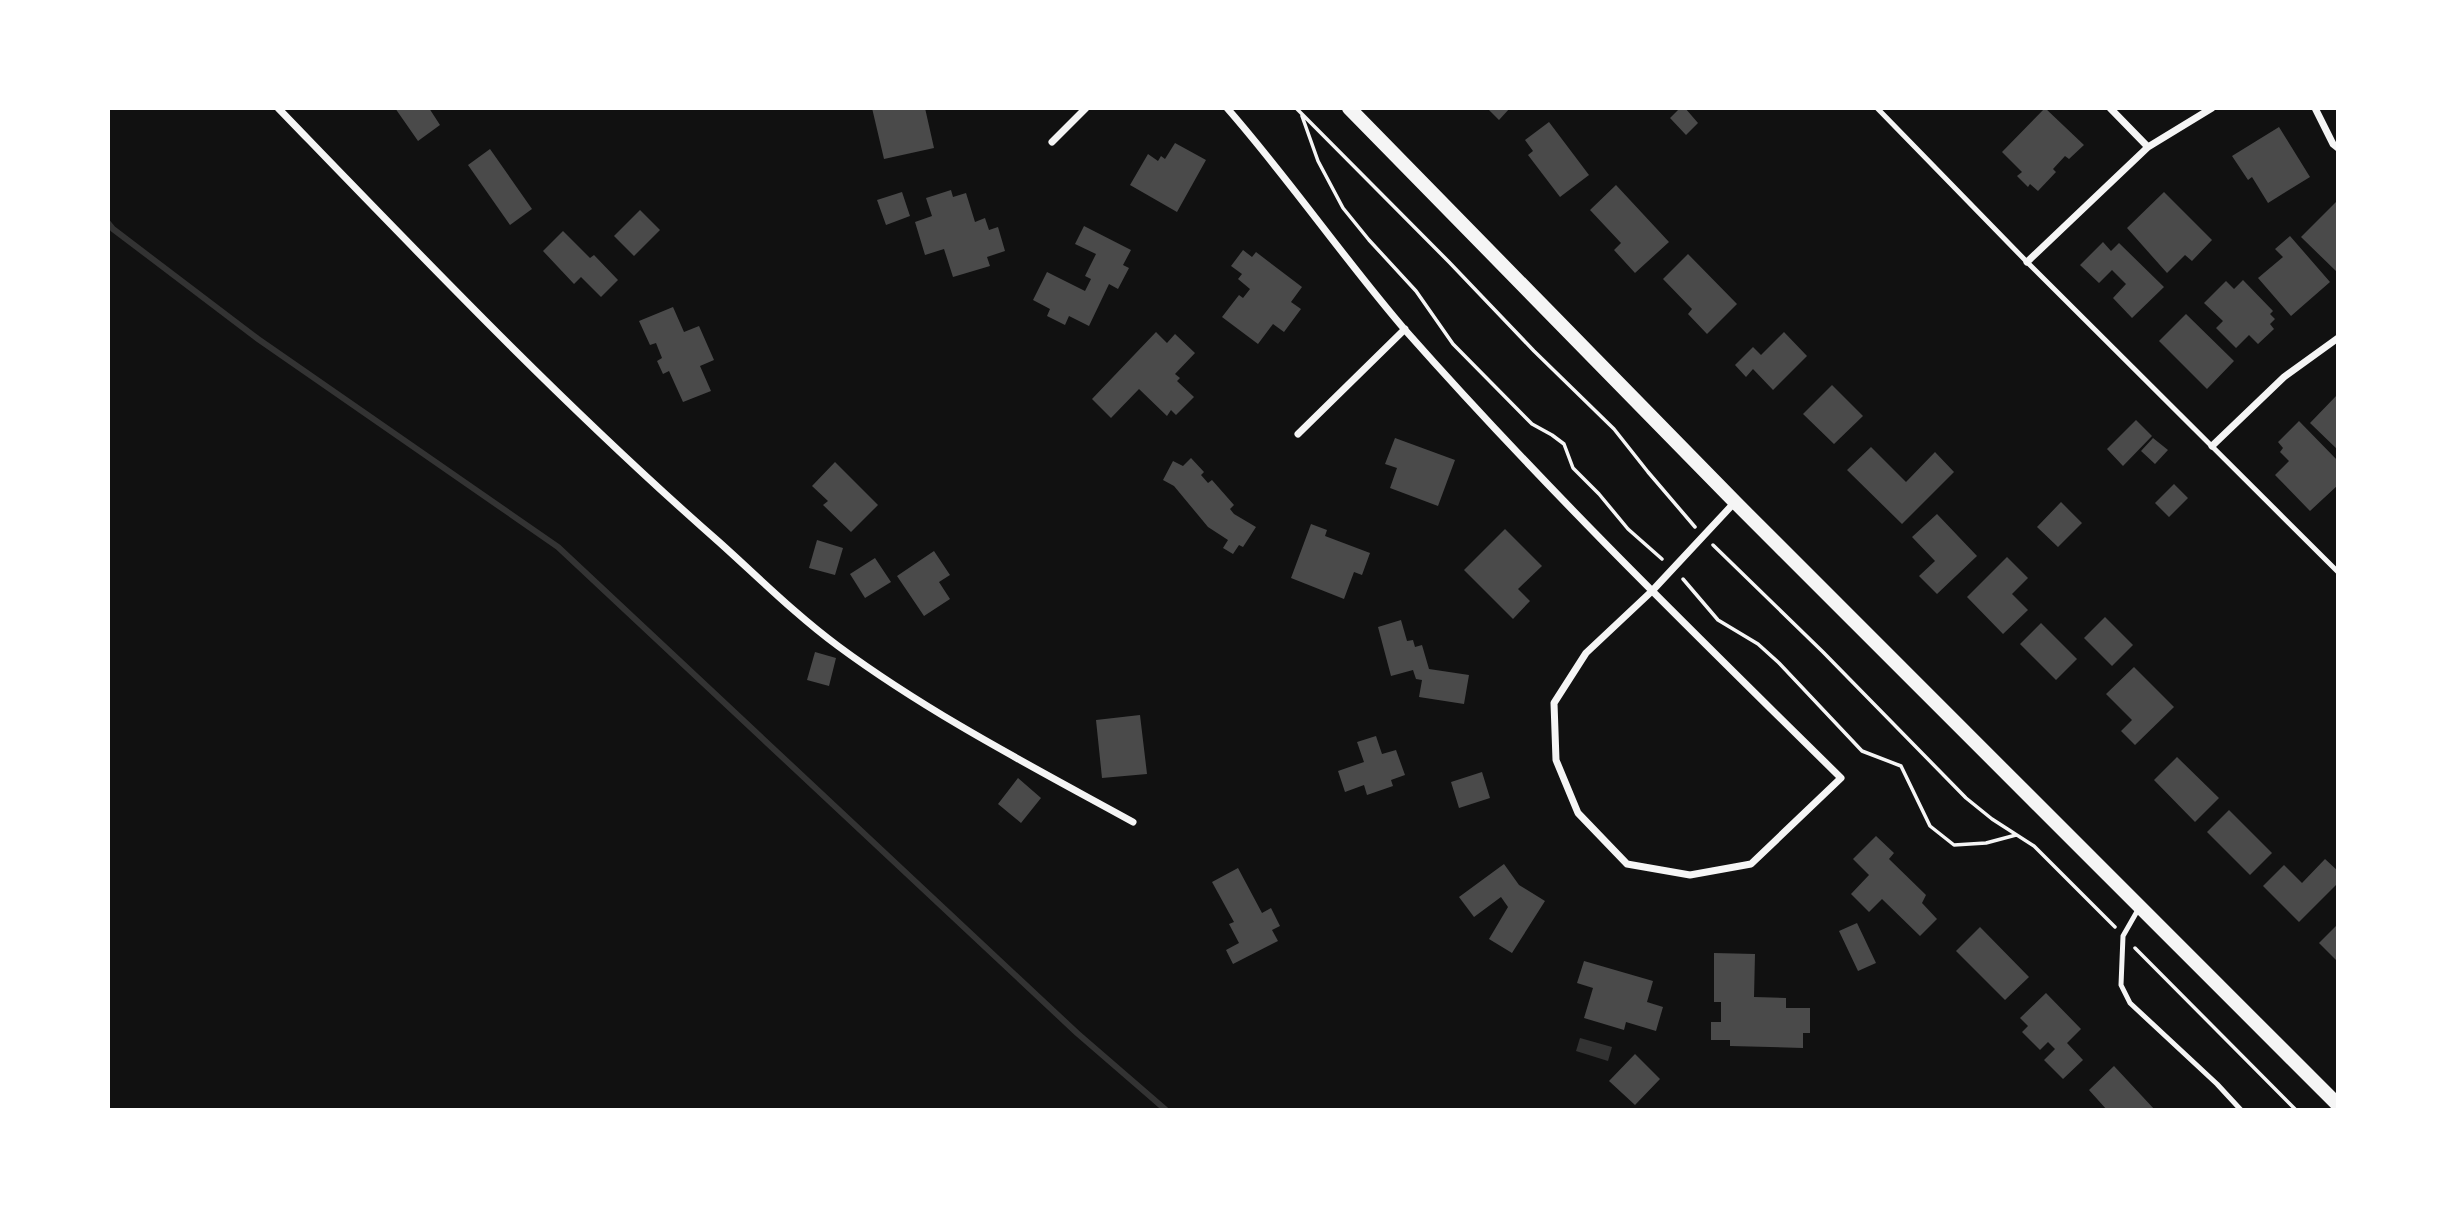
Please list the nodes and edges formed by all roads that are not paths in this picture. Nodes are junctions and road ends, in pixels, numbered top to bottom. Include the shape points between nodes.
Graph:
1 (278, 108) edge
2 (1086, 108) edge
3 (1227, 108) edge
4 (1349, 108) edge
5 (1877, 108) edge
6 (2110, 108) edge
7 (2212, 108) edge
8 (2315, 108) edge
9 (1052, 142) dead end
10 (2148, 147) junction
11 (2337, 148) edge
12 (2027, 262) junction
13 (1405, 329) junction
14 (2337, 338) edge
15 (1298, 434) dead end
16 (2212, 446) junction
17 (1735, 502) junction
18 (2337, 572) edge
19 (1652, 591) junction
20 (1133, 822) dead end
21 (2140, 905) junction
22 (2337, 1105) edge
23 (2241, 1110) edge

1 - 20 street via 580,414 836,645 915,699
2 - 9 street
3 - 13 street
4 - 17 main road
5 - 12 lane
6 - 10 street
7 - 10 street
8 - 11 street
10 - 12 street
12 - 16 lane
13 - 15 street
13 - 19 street
14 - 16 street via 2284,377
16 - 18 lane
17 - 19 street
17 - 21 main road
19 - 19 street via 1841,778 1751,864 1690,875 1627,864 1578,813 1556,760 1554,703 1586,653
21 - 22 main road
21 - 23 lane via 2123,936 2121,985 2130,1003

